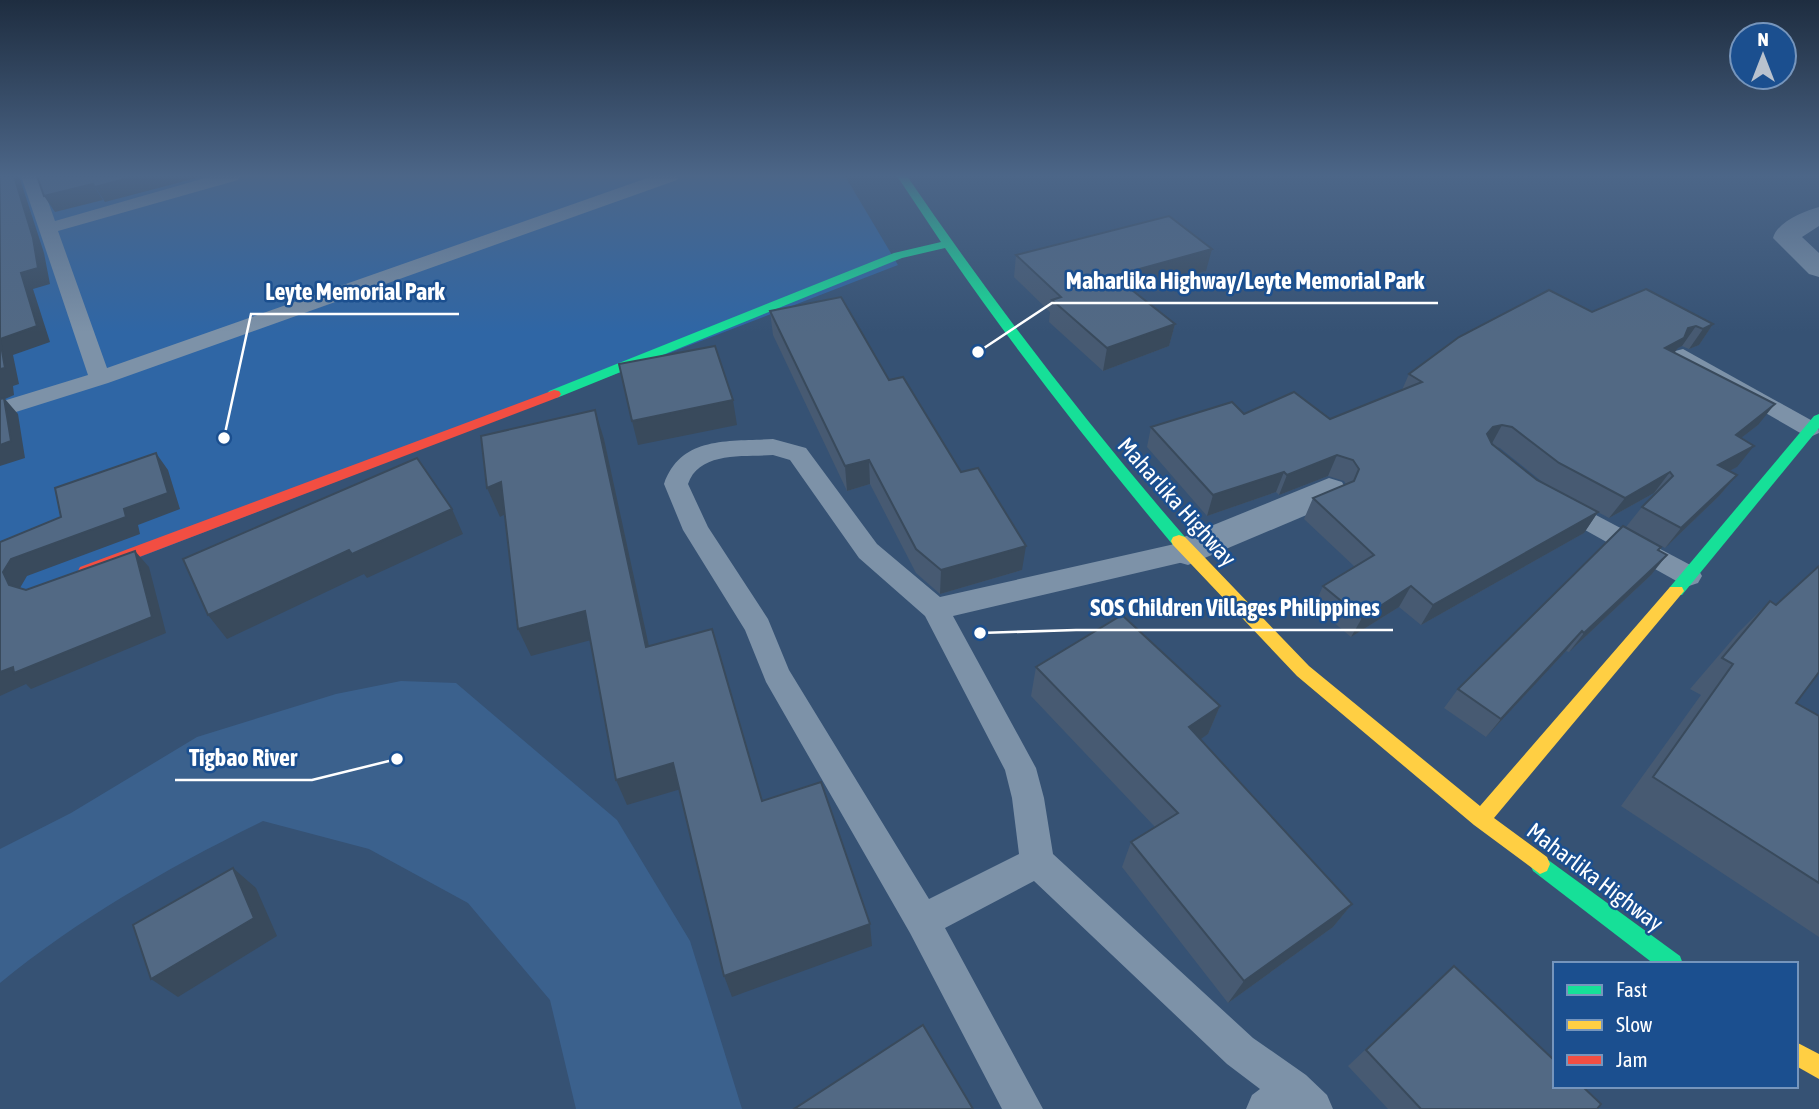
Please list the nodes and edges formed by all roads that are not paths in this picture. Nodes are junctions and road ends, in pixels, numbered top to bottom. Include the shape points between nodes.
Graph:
1 (49, 228) edge
2 (525, 228) edge
3 (936, 228) edge
4 (1797, 228) edge
5 (947, 244) junction
6 (1819, 268) edge
7 (1683, 356) edge
8 (100, 378) junction
9 (0, 410) edge
10 (1815, 424) edge
11 (1329, 491) edge
12 (1535, 492) edge
13 (1188, 551) junction
14 (75, 575) edge
15 (1689, 576) junction
16 (935, 609) junction
17 (1481, 819) junction
18 (1037, 862) junction
19 (922, 921) junction
20 (1669, 962) edge
21 (1798, 1054) edge
22 (1819, 1068) edge
23 (1290, 1102) edge
24 (1023, 1109) edge

1 - 8 lane
2 - 8 lane
3 - 5 main road, Maharlika Highway
4 - 6 street via 1787,237
5 - 13 main road, Maharlika Highway via 1103,454
5 - 14 main road via 886,260 501,415
7 - 10 lane
8 - 9 lane
10 - 15 main road
11 - 13 street
12 - 15 lane
13 - 16 lane
13 - 17 main road, Maharlika Highway via 1303,671
15 - 17 main road
16 - 18 lane via 1020,768
16 - 19 lane via 868,551 798,454 773,447 712,451 689,461 680,472 676,484 696,530 758,627 776,674
17 - 20 main road, Maharlika Highway
18 - 19 lane
18 - 23 lane
19 - 24 lane
21 - 22 main road

